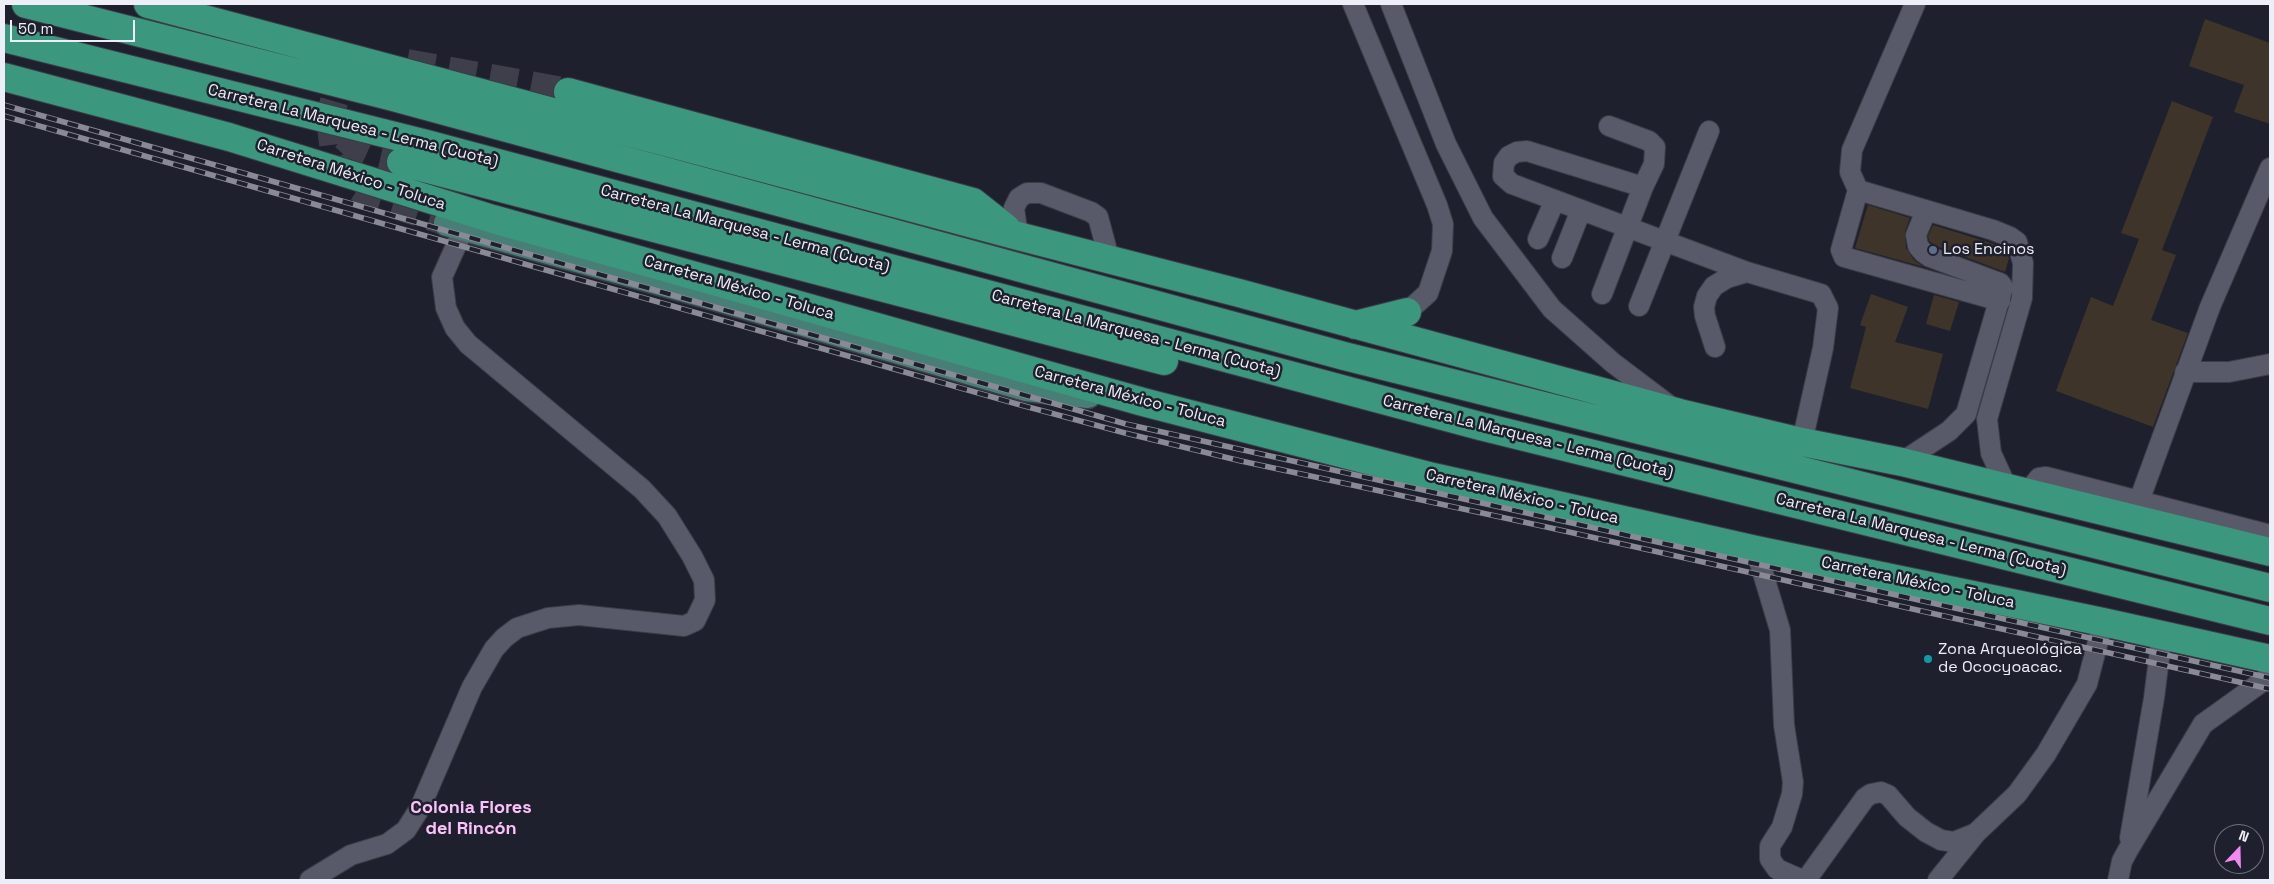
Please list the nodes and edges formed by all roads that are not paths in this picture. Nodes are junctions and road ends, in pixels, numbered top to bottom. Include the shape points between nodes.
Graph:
1 (26, 4) edge
2 (148, 4) edge
3 (1353, 4) edge
4 (1391, 4) edge
5 (1916, 4) edge
6 (4, 38) edge
7 (4, 77) edge
8 (568, 92) tunnel mouth
9 (1609, 126) dead end
10 (1709, 131) dead end
11 (400, 162) tunnel mouth
12 (2270, 168) edge
13 (1643, 187) junction
14 (1858, 190) junction
15 (1555, 200) junction
16 (1581, 210) junction
17 (1926, 211) junction
18 (455, 226) joint
19 (1628, 227) junction
20 (1018, 236) junction
21 (1538, 239) dead end
22 (1664, 241) junction
23 (1109, 258) junction
24 (1562, 258) dead end
25 (1958, 268) junction
26 (1747, 272) junction
27 (1951, 288) junction
28 (1602, 294) dead end
29 (2000, 301) junction
30 (1639, 306) dead end
31 (1407, 312) joint
32 (1353, 326) junction
33 (1715, 347) dead end
34 (2270, 364) edge
35 (2185, 372) junction
36 (1143, 402) junction
37 (1680, 413) junction
38 (1966, 414) junction
39 (1987, 420) junction
40 (1480, 426) junction
41 (1802, 442) junction
42 (1902, 462) junction
43 (2017, 490) junction
44 (2140, 501) junction
45 (2270, 536) edge
46 (1756, 550) junction
47 (2270, 552) edge
48 (2270, 588) edge
49 (2270, 621) edge
50 (2103, 622) junction
51 (2162, 635) junction
52 (2270, 659) edge
53 (2270, 676) edge
54 (1976, 833) junction
55 (2128, 850) junction
56 (310, 880) edge
57 (1802, 880) edge
58 (1806, 880) edge
59 (1938, 880) edge
60 (2118, 880) edge

1 - 48 highway, Carretera La Marquesa - Lerma (Cuota) via 402,100 1344,356
2 - 20 highway
3 - 31 street via 1443,224 1442,250 1428,294
4 - 37 street via 1446,144 1482,218 1552,309 1613,363
5 - 14 street via 1852,150 1850,172
6 - 40 highway, Carretera La Marquesa - Lerma (Cuota) via 427,144
7 - 36 highway, Carretera México - Toluca via 229,137 493,219
8 - 20 highway via 973,202
9 - 13 street via 1649,141 1655,147 1654,164
10 - 22 street
11 - 40 highway via 1302,397
12 - 35 street
13 - 15 street via 1527,151 1509,156 1503,170 1512,184
13 - 19 street
14 - 17 street
14 - 27 street via 1841,250 1844,257
15 - 16 street
15 - 21 street
16 - 19 street
16 - 24 street
17 - 25 street via 1916,235 1918,246 1930,257
17 - 39 street via 2010,237 2017,242 2022,255 2022,298
18 - 36 main road via 704,294 1026,388
18 - 56 street via 442,277 446,308 455,328 468,344 642,489 667,516 704,580 705,600 695,621 684,626 579,615 548,618 517,628 494,649 472,686 420,808 406,830 386,844 351,854
19 - 22 street
19 - 28 street
20 - 23 highway
20 - 23 street via 1014,208 1019,198 1027,193 1041,193 1098,217
22 - 26 street
22 - 30 street
23 - 32 highway
25 - 27 street
25 - 29 street via 2002,284
26 - 33 street via 1727,278 1714,286 1707,296 1705,316
26 - 41 street via 1816,291 1827,303 1823,348
27 - 29 street
29 - 38 street
31 - 32 highway
32 - 37 highway
34 - 35 street via 2229,372
35 - 44 street
36 - 46 highway, Carretera México - Toluca via 1434,477
37 - 41 highway
38 - 39 street
38 - 42 street via 1949,431
39 - 43 street via 1991,453
40 - 49 highway, Carretera La Marquesa - Lerma (Cuota)
41 - 42 highway
42 - 43 highway
43 - 44 street via 2046,477
43 - 47 highway
44 - 45 street
46 - 50 highway, Carretera México - Toluca
46 - 57 street via 1780,630 1784,725 1792,782 1792,794 1782,827 1770,846 1770,859 1777,869
50 - 51 highway, Carretera México - Toluca
50 - 54 street via 2087,684 2073,712 2033,774 1998,814
51 - 52 highway, Carretera México - Toluca
51 - 55 street
53 - 55 street via 2203,724
54 - 58 street via 1954,842 1941,840 1907,817 1888,795 1881,792 1871,794
54 - 59 street
55 - 60 street

